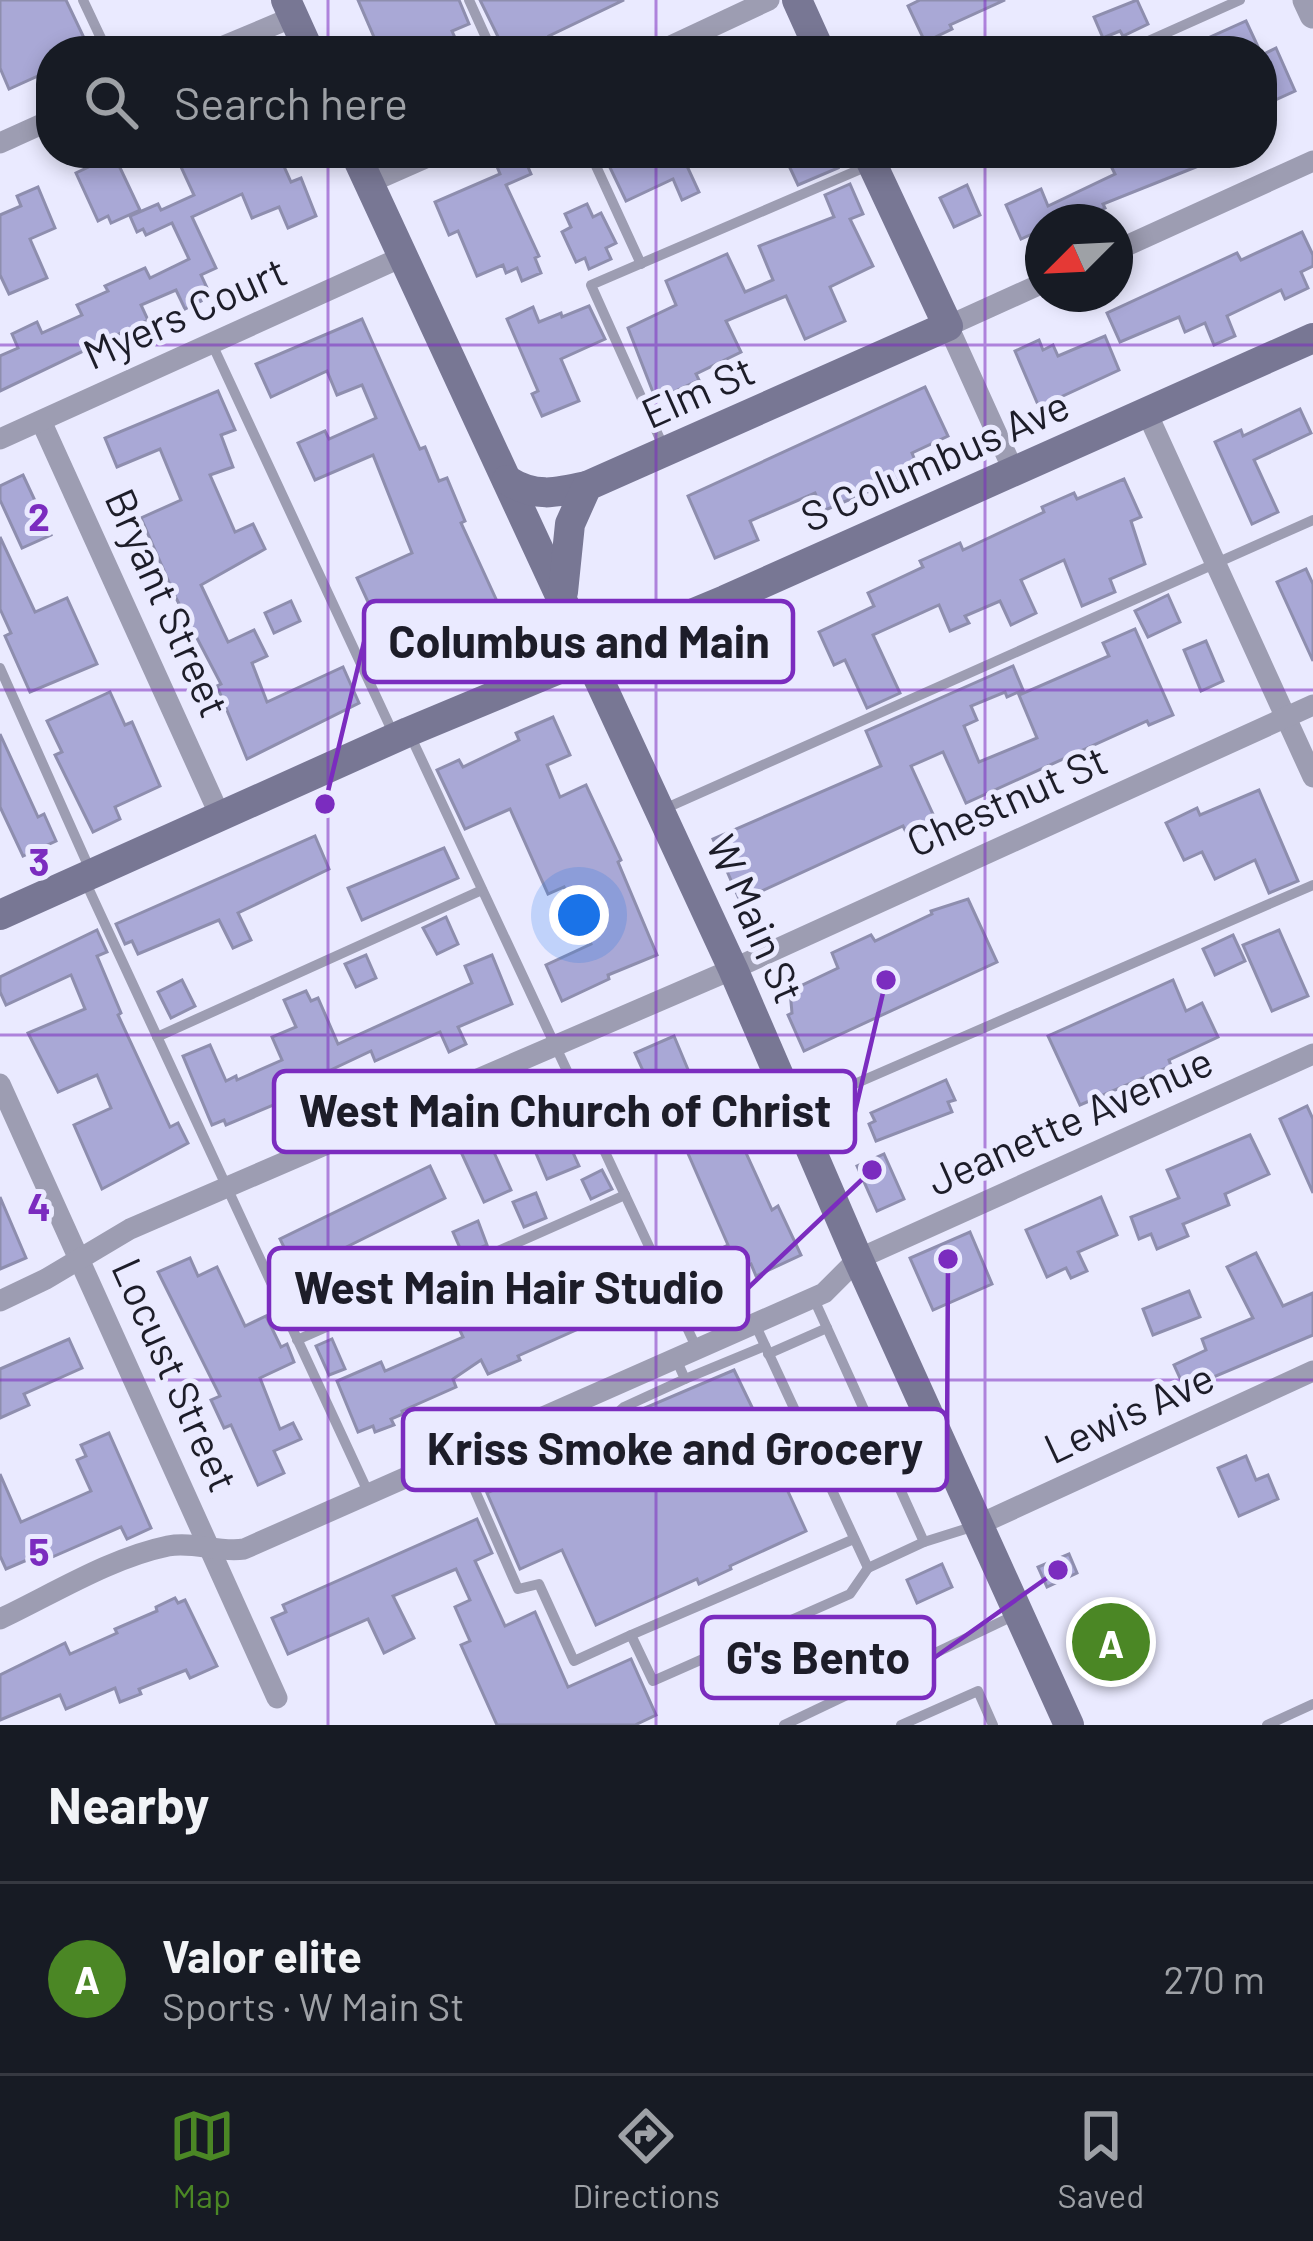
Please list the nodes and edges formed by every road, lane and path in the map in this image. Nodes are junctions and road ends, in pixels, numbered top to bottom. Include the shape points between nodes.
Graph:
1 (83, 0) edge
2 (470, 0) edge
3 (769, 0) edge
4 (796, 0) edge
5 (1240, 0) edge
6 (1306, 0) edge
7 (289, 8) edge
8 (1313, 15) edge
9 (99, 36) edge
10 (239, 36) edge
11 (302, 36) edge
12 (486, 36) edge
13 (692, 36) edge
14 (813, 36) edge
15 (1160, 36) edge
16 (36, 127) edge
17 (0, 143) edge
18 (1313, 161) edge
19 (362, 168) edge
20 (403, 168) edge
21 (597, 168) edge
22 (854, 168) edge
23 (883, 168) edge
24 (369, 183) junction
25 (1133, 243) edge
26 (402, 256) junction
27 (640, 264) junction
28 (1025, 292) edge
29 (948, 326) junction
30 (1313, 338) edge
31 (212, 344) junction
32 (1147, 413) junction
33 (41, 421) junction
34 (0, 440) edge
35 (666, 452) junction
36 (1014, 472) junction
37 (507, 480) junction
38 (587, 486) junction
39 (1313, 520) edge
40 (1216, 563) junction
41 (562, 598) junction
42 (588, 654) junction
43 (0, 668) edge
44 (1313, 705) edge
45 (1286, 717) junction
46 (402, 735) junction
47 (1313, 777) edge
48 (660, 811) junction
49 (221, 818) junction
50 (88, 877) junction
51 (1313, 885) edge
52 (482, 890) junction
53 (0, 915) edge
54 (733, 969) junction
55 (157, 1037) junction
56 (555, 1046) junction
57 (1313, 1054) edge
58 (0, 1084) edge
59 (794, 1110) junction
60 (226, 1187) junction
61 (625, 1195) junction
62 (79, 1258) junction
63 (858, 1259) junction
64 (813, 1298) junction
65 (0, 1301) edge
66 (755, 1324) junction
67 (827, 1328) junction
68 (297, 1340) junction
69 (766, 1350) junction
70 (686, 1362) junction
71 (1313, 1371) edge
72 (548, 1415) junction
73 (511, 1431) junction
74 (561, 1444) junction
75 (469, 1449) junction
76 (524, 1460) junction
77 (493, 1474) junction
78 (472, 1484) junction
79 (369, 1494) junction
80 (978, 1525) junction
81 (854, 1539) junction
82 (923, 1542) junction
83 (211, 1550) junction
84 (868, 1568) junction
85 (1018, 1614) junction
86 (0, 1619) edge
87 (631, 1635) junction
88 (277, 1698) dead end
89 (1313, 1704) edge
90 (784, 1725) edge
91 (902, 1725) edge
92 (993, 1725) edge
93 (1069, 1725) edge
94 (1267, 1725) edge

1 - 9 lane
2 - 12 lane
3 - 13 street
4 - 14 main road
5 - 15 lane
6 - 8 street
7 - 10 street
7 - 11 main road
16 - 17 street
18 - 25 street
19 - 24 main road, W Main St
20 - 24 street
21 - 27 lane
22 - 27 lane
23 - 29 main road
24 - 26 main road, W Main St
26 - 31 street, Myers Court
26 - 37 main road, W Main St
27 - 35 lane via 592,285
28 - 29 street
29 - 35 main road, Elm St
29 - 36 street
30 - 32 main road, S Columbus Ave
31 - 33 street, Myers Court
31 - 46 lane
32 - 36 main road, S Columbus Ave
32 - 40 street
33 - 34 street, Myers Court
33 - 49 street, Bryant Street
35 - 38 main road, Elm St
36 - 42 main road, S Columbus Ave
37 - 38 main road, Elm St via 545,495
37 - 41 main road, W Main St
38 - 41 main road via 570,524
39 - 40 lane
40 - 45 street
40 - 48 lane
41 - 42 main road, W Main St
42 - 46 main road, S Columbus Ave
42 - 48 main road, W Main St
43 - 50 lane
44 - 45 street, Chestnut St
45 - 47 street
45 - 54 street, Chestnut St
46 - 49 main road, S Columbus Ave
46 - 52 lane
48 - 54 main road, W Main St
49 - 50 main road, S Columbus Ave
50 - 53 main road, S Columbus Ave
50 - 55 lane
51 - 59 lane
52 - 55 lane
52 - 56 lane
54 - 56 street, Chestnut St
54 - 59 main road, W Main St
55 - 60 lane
56 - 60 street, Chestnut St
56 - 61 lane
57 - 63 street, Jeanette Avenue
58 - 62 street, Locust Street
59 - 63 main road, W Main St
60 - 62 street, Chestnut St
60 - 68 lane
61 - 68 lane
61 - 70 lane
62 - 65 street, Chestnut St
62 - 83 street, Locust Street
63 - 64 street, Jeanette Avenue
63 - 80 main road, W Main St
64 - 66 street, Jeanette Avenue
64 - 67 lane
66 - 69 lane
66 - 70 street, Jeanette Avenue
67 - 69 lane
67 - 82 lane
68 - 79 lane
69 - 70 lane
69 - 81 lane
70 - 72 street, Jeanette Avenue
70 - 74 lane via 603,1426
71 - 80 street, Lewis Ave
72 - 73 street, Jeanette Avenue
72 - 74 lane
73 - 75 street, Jeanette Avenue
73 - 76 lane
74 - 76 lane
75 - 77 lane
75 - 78 lane
75 - 79 street, Jeanette Avenue
76 - 77 lane
77 - 78 lane
78 - 87 lane via 518,1588 539,1584 574,1661
79 - 83 street, Jeanette Avenue via 244,1550
80 - 82 lane
80 - 85 main road, W Main St
81 - 84 lane
81 - 87 lane
82 - 84 lane
83 - 86 street, Jeanette Avenue via 166,1546
83 - 88 street, Locust Street
84 - 87 lane via 850,1594 653,1682
85 - 90 lane
85 - 93 main road, W Main St
89 - 94 lane
91 - 92 lane via 979,1691

